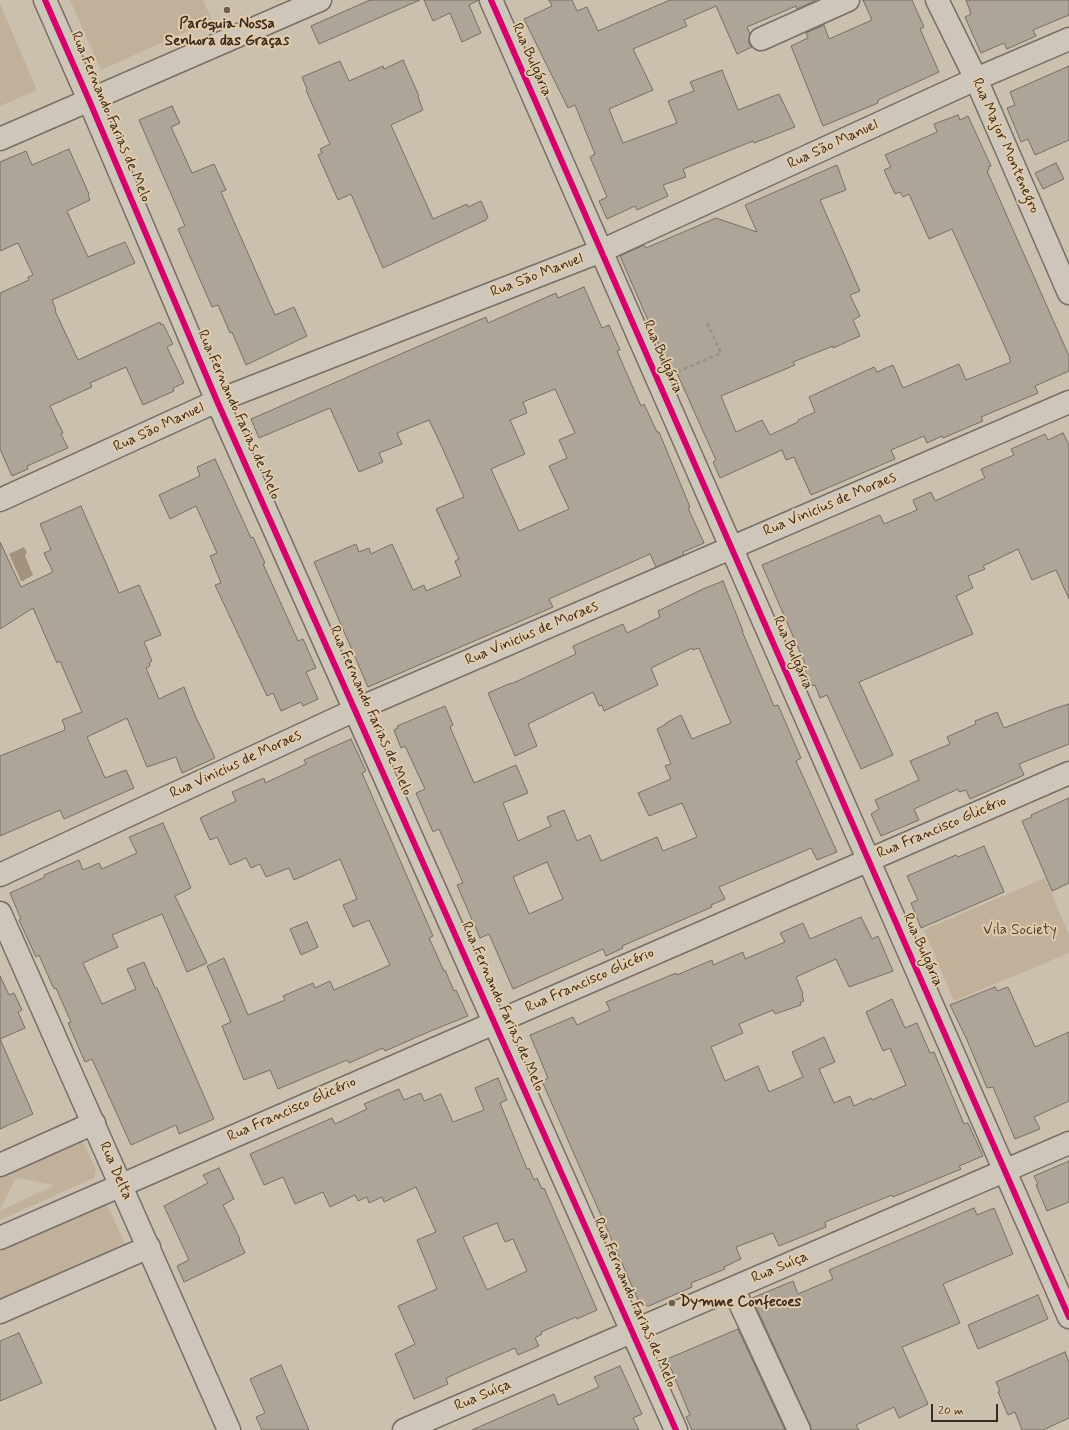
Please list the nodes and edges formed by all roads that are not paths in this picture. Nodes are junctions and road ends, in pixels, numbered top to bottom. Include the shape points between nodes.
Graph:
1 (45, 0) edge
2 (320, 0) edge
3 (491, 0) edge
4 (848, 0) edge
5 (937, 0) edge
6 (761, 39) dead end
7 (1069, 39) edge
8 (976, 79) junction
9 (89, 100) junction
10 (0, 139) edge
11 (601, 251) junction
12 (1069, 293) edge
13 (217, 401) junction
14 (1069, 402) edge
15 (0, 500) edge
16 (731, 548) junction
17 (355, 710) junction
18 (1069, 773) edge
19 (868, 860) junction
20 (0, 875) edge
21 (0, 914) edge
22 (495, 1022) junction
23 (94, 1123) junction
24 (1069, 1143) edge
25 (0, 1165) edge
26 (1005, 1171) junction
27 (121, 1185) junction
28 (0, 1238) edge
29 (149, 1247) junction
30 (733, 1288) junction
31 (0, 1312) edge
32 (1069, 1317) edge
33 (632, 1332) junction
34 (229, 1430) edge
35 (404, 1430) edge
36 (676, 1430) edge
37 (799, 1430) edge

1 - 9 street, Rua Fernando Farias de Melo
2 - 9 street
3 - 11 street, Rua Bulgária
4 - 6 street
5 - 8 street, Rua Major Montenegro
7 - 8 street, Rua São Manuel
8 - 11 street, Rua São Manuel
8 - 12 street, Rua Major Montenegro
9 - 10 street
9 - 13 street, Rua Fernando Farias de Melo
11 - 13 street, Rua São Manuel
11 - 16 street, Rua Bulgária
13 - 15 street, Rua São Manuel
13 - 17 street, Rua Fernando Farias de Melo
14 - 16 street, Rua Vinicius de Moraes
16 - 17 street, Rua Vinicius de Moraes
16 - 19 street, Rua Bulgária
17 - 20 street, Rua Vinicius de Moraes
17 - 22 street, Rua Fernando Farias de Melo
18 - 19 street, Rua Francisco Glicério
19 - 22 street, Rua Francisco Glicério
19 - 26 street, Rua Bulgária
21 - 23 street, Rua Delta
22 - 27 street, Rua Francisco Glicério
22 - 33 street, Rua Fernando Farias de Melo
23 - 25 street
23 - 27 street, Rua Delta
24 - 26 street, Rua Suíça
26 - 30 street, Rua Suíça
26 - 32 street, Rua Bulgária
27 - 28 street, Rua Francisco Glicério
27 - 29 street, Rua Delta
29 - 31 street
29 - 34 street, Rua Delta
30 - 33 street, Rua Suíça
30 - 37 street
33 - 35 street, Rua Suíça
33 - 36 street, Rua Fernando Farias de Melo

